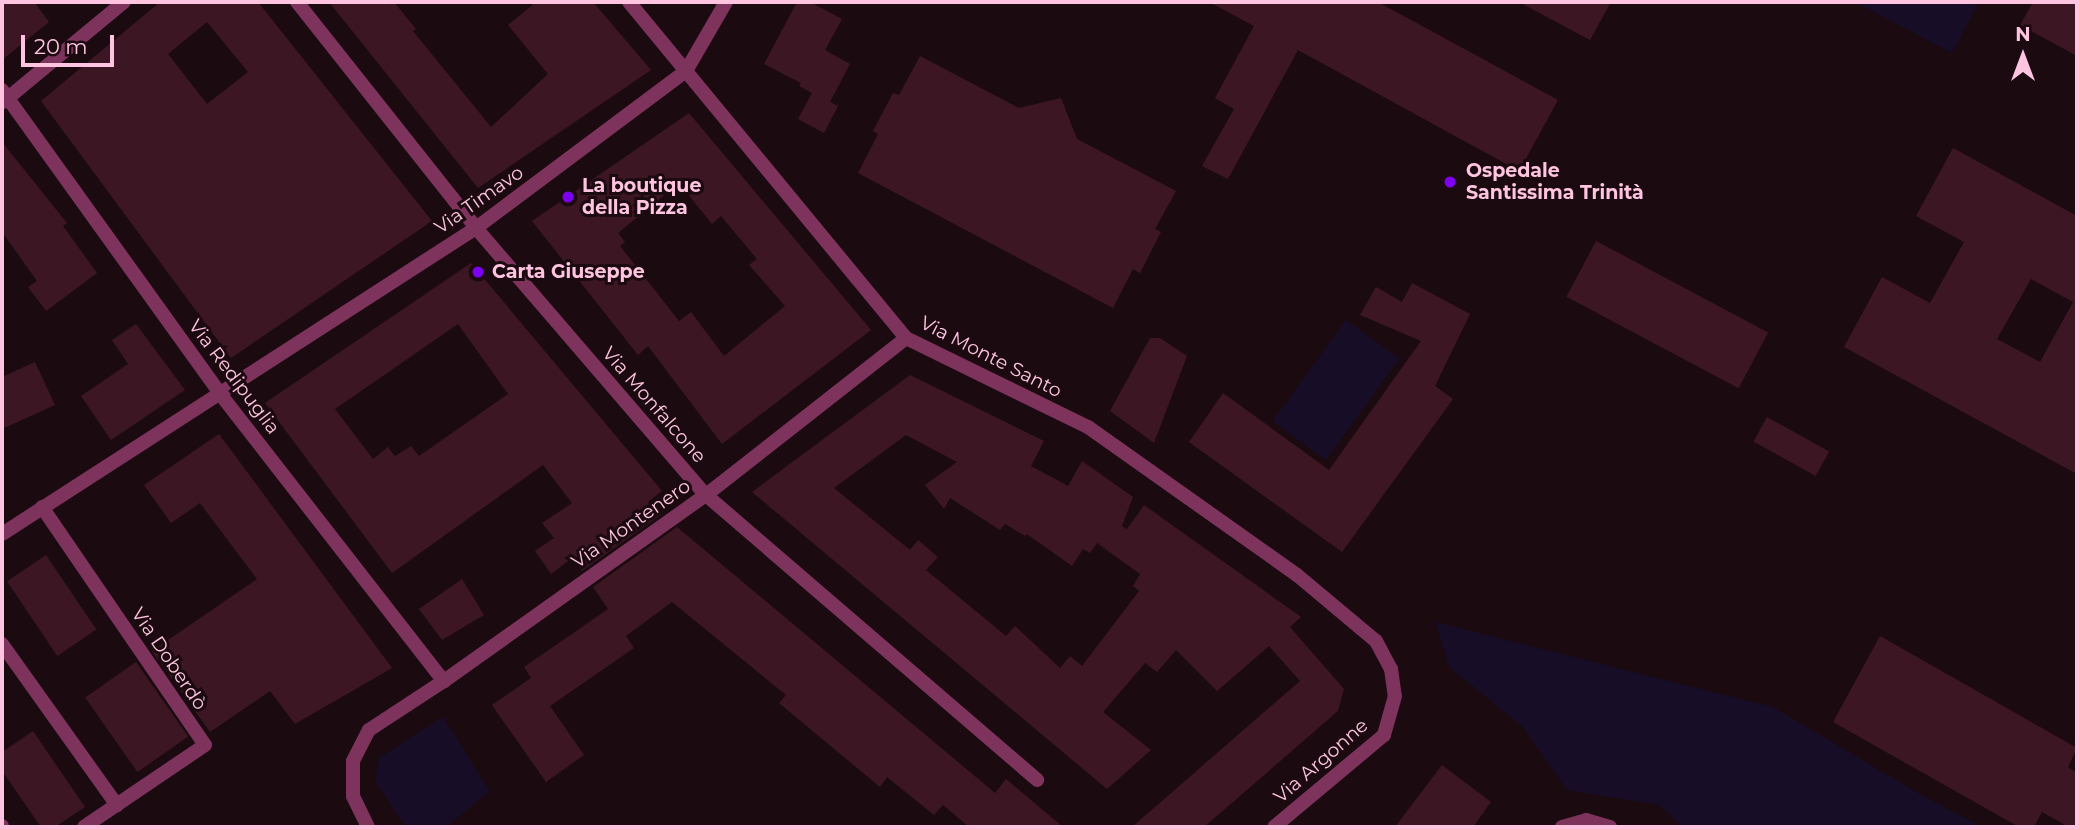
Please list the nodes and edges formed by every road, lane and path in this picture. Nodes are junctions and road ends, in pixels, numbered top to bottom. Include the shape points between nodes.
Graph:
1 (124, 2) edge
2 (297, 2) edge
3 (629, 2) edge
4 (726, 2) edge
5 (686, 71) junction
6 (4, 97) edge
7 (477, 228) junction
8 (906, 338) junction
9 (221, 395) junction
10 (706, 495) junction
11 (42, 508) junction
12 (2, 534) edge
13 (1376, 640) joint
14 (2, 644) edge
15 (444, 681) junction
16 (1037, 780) dead end
17 (117, 804) junction
18 (84, 827) edge
19 (368, 827) edge
20 (1274, 827) edge
21 (1562, 827) edge
22 (1610, 827) edge

1 - 6 street
2 - 7 street, Via Monfalcone
3 - 5 street, Via Monte Santo
4 - 5 street, Via Timavo
5 - 7 street, Via Timavo
5 - 8 street, Via Monte Santo
6 - 9 street, Via Redipuglia
7 - 9 street, Via Timavo
7 - 10 street, Via Monfalcone
8 - 10 street, Via Montenero
8 - 13 street, Via Monte Santo via 1088,427 1297,575
9 - 11 street
9 - 15 street, Via Redipuglia
10 - 15 street, Via Montenero
10 - 16 street, Via Monfalcone
11 - 12 street
11 - 17 street, Via Doberdò via 205,745
13 - 20 street, Via Argonne via 1391,669 1395,696 1384,735
14 - 17 street
15 - 19 street, Via Montenero via 369,730 352,761 353,796
17 - 18 street, Via Doberdò
21 - 22 street via 1586,820

